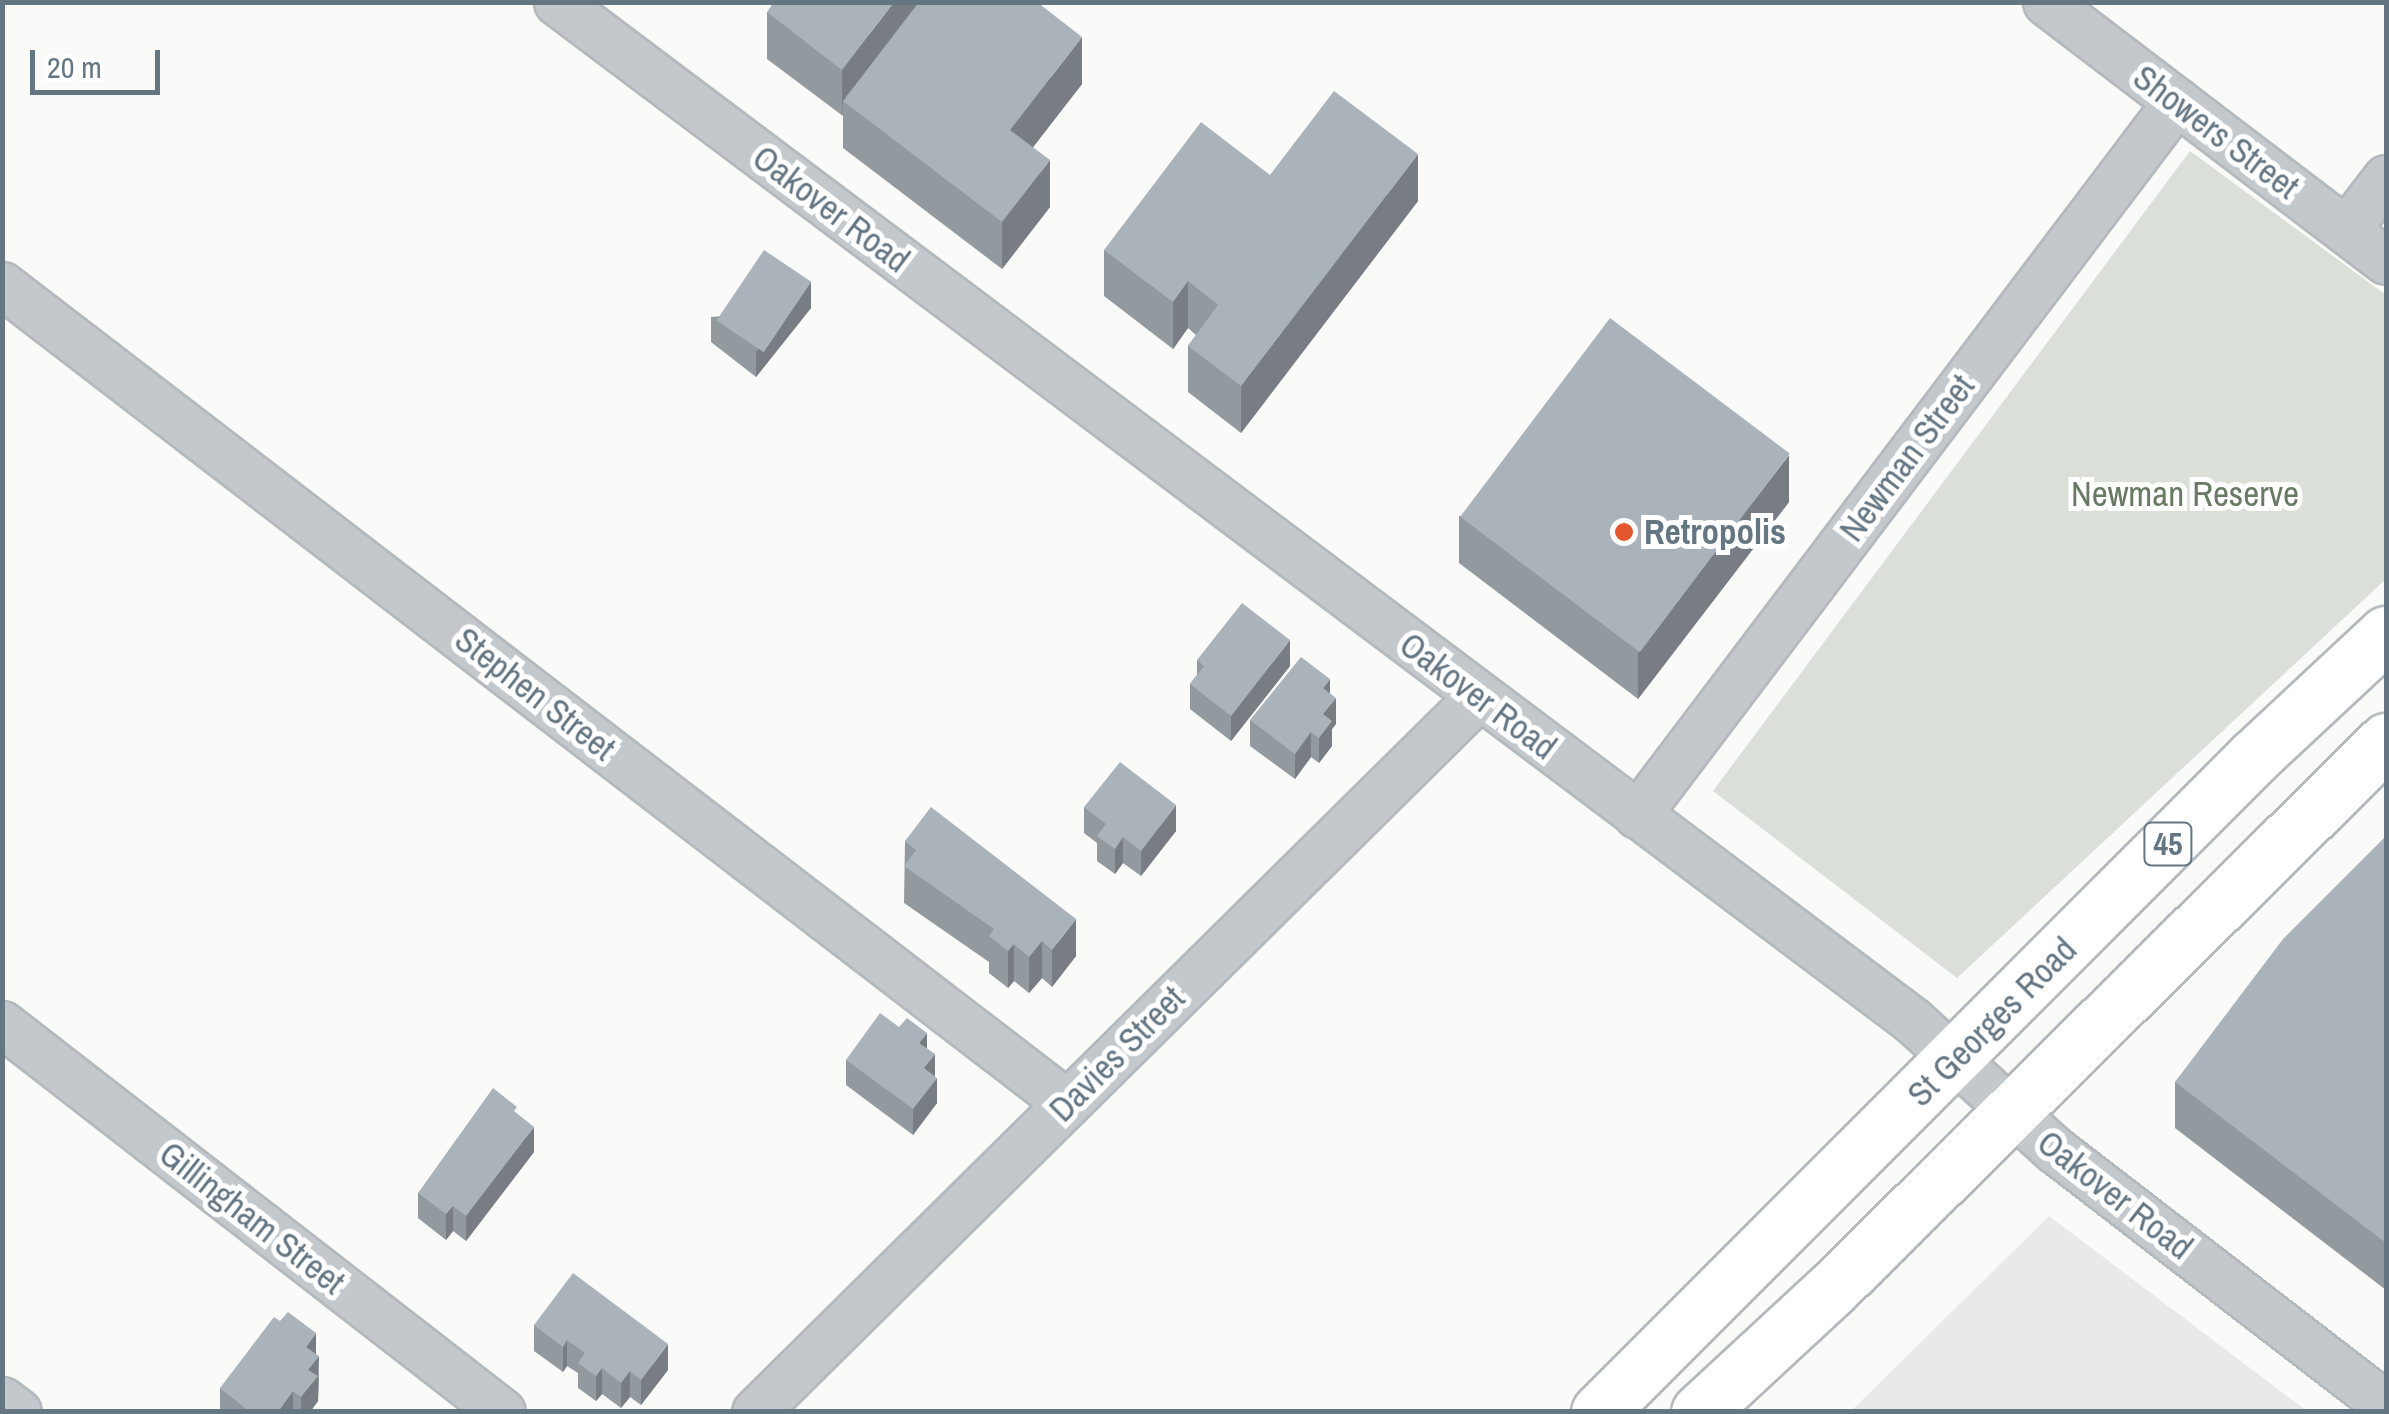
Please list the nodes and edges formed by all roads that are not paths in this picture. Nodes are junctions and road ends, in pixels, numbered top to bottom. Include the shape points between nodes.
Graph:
1 (2046, 2) edge
2 (570, 6) edge
3 (2177, 101) junction
4 (2386, 178) edge
5 (2346, 230) junction
6 (2386, 261) edge
7 (2, 285) edge
8 (2386, 634) edge
9 (1479, 696) junction
10 (2386, 742) edge
11 (1638, 814) junction
12 (2, 1024) edge
13 (1956, 1060) junction
14 (1067, 1102) junction
15 (2012, 1110) junction
16 (2, 1400) edge
17 (2386, 1404) edge
18 (18, 1412) edge
19 (502, 1412) edge
20 (755, 1412) edge
21 (1599, 1412) edge
22 (1698, 1412) edge

1 - 3 street, Showers Street
2 - 9 street, Oakover Road
3 - 5 street, Showers Street
3 - 11 street, Newman Street
4 - 5 street
5 - 6 street, Showers Street
7 - 14 street, Stephen Street
8 - 13 highway, St Georges Road / 45 via 2255,756
9 - 11 street, Oakover Road
9 - 14 street, Davies Street
10 - 15 highway, 45
11 - 13 street, Oakover Road
12 - 19 street, Gillingham Street
13 - 15 street, Oakover Road
13 - 21 highway, St Georges Road / 45
14 - 20 street, Davies Street
15 - 17 street, Oakover Road
15 - 22 highway, 45
16 - 18 street

